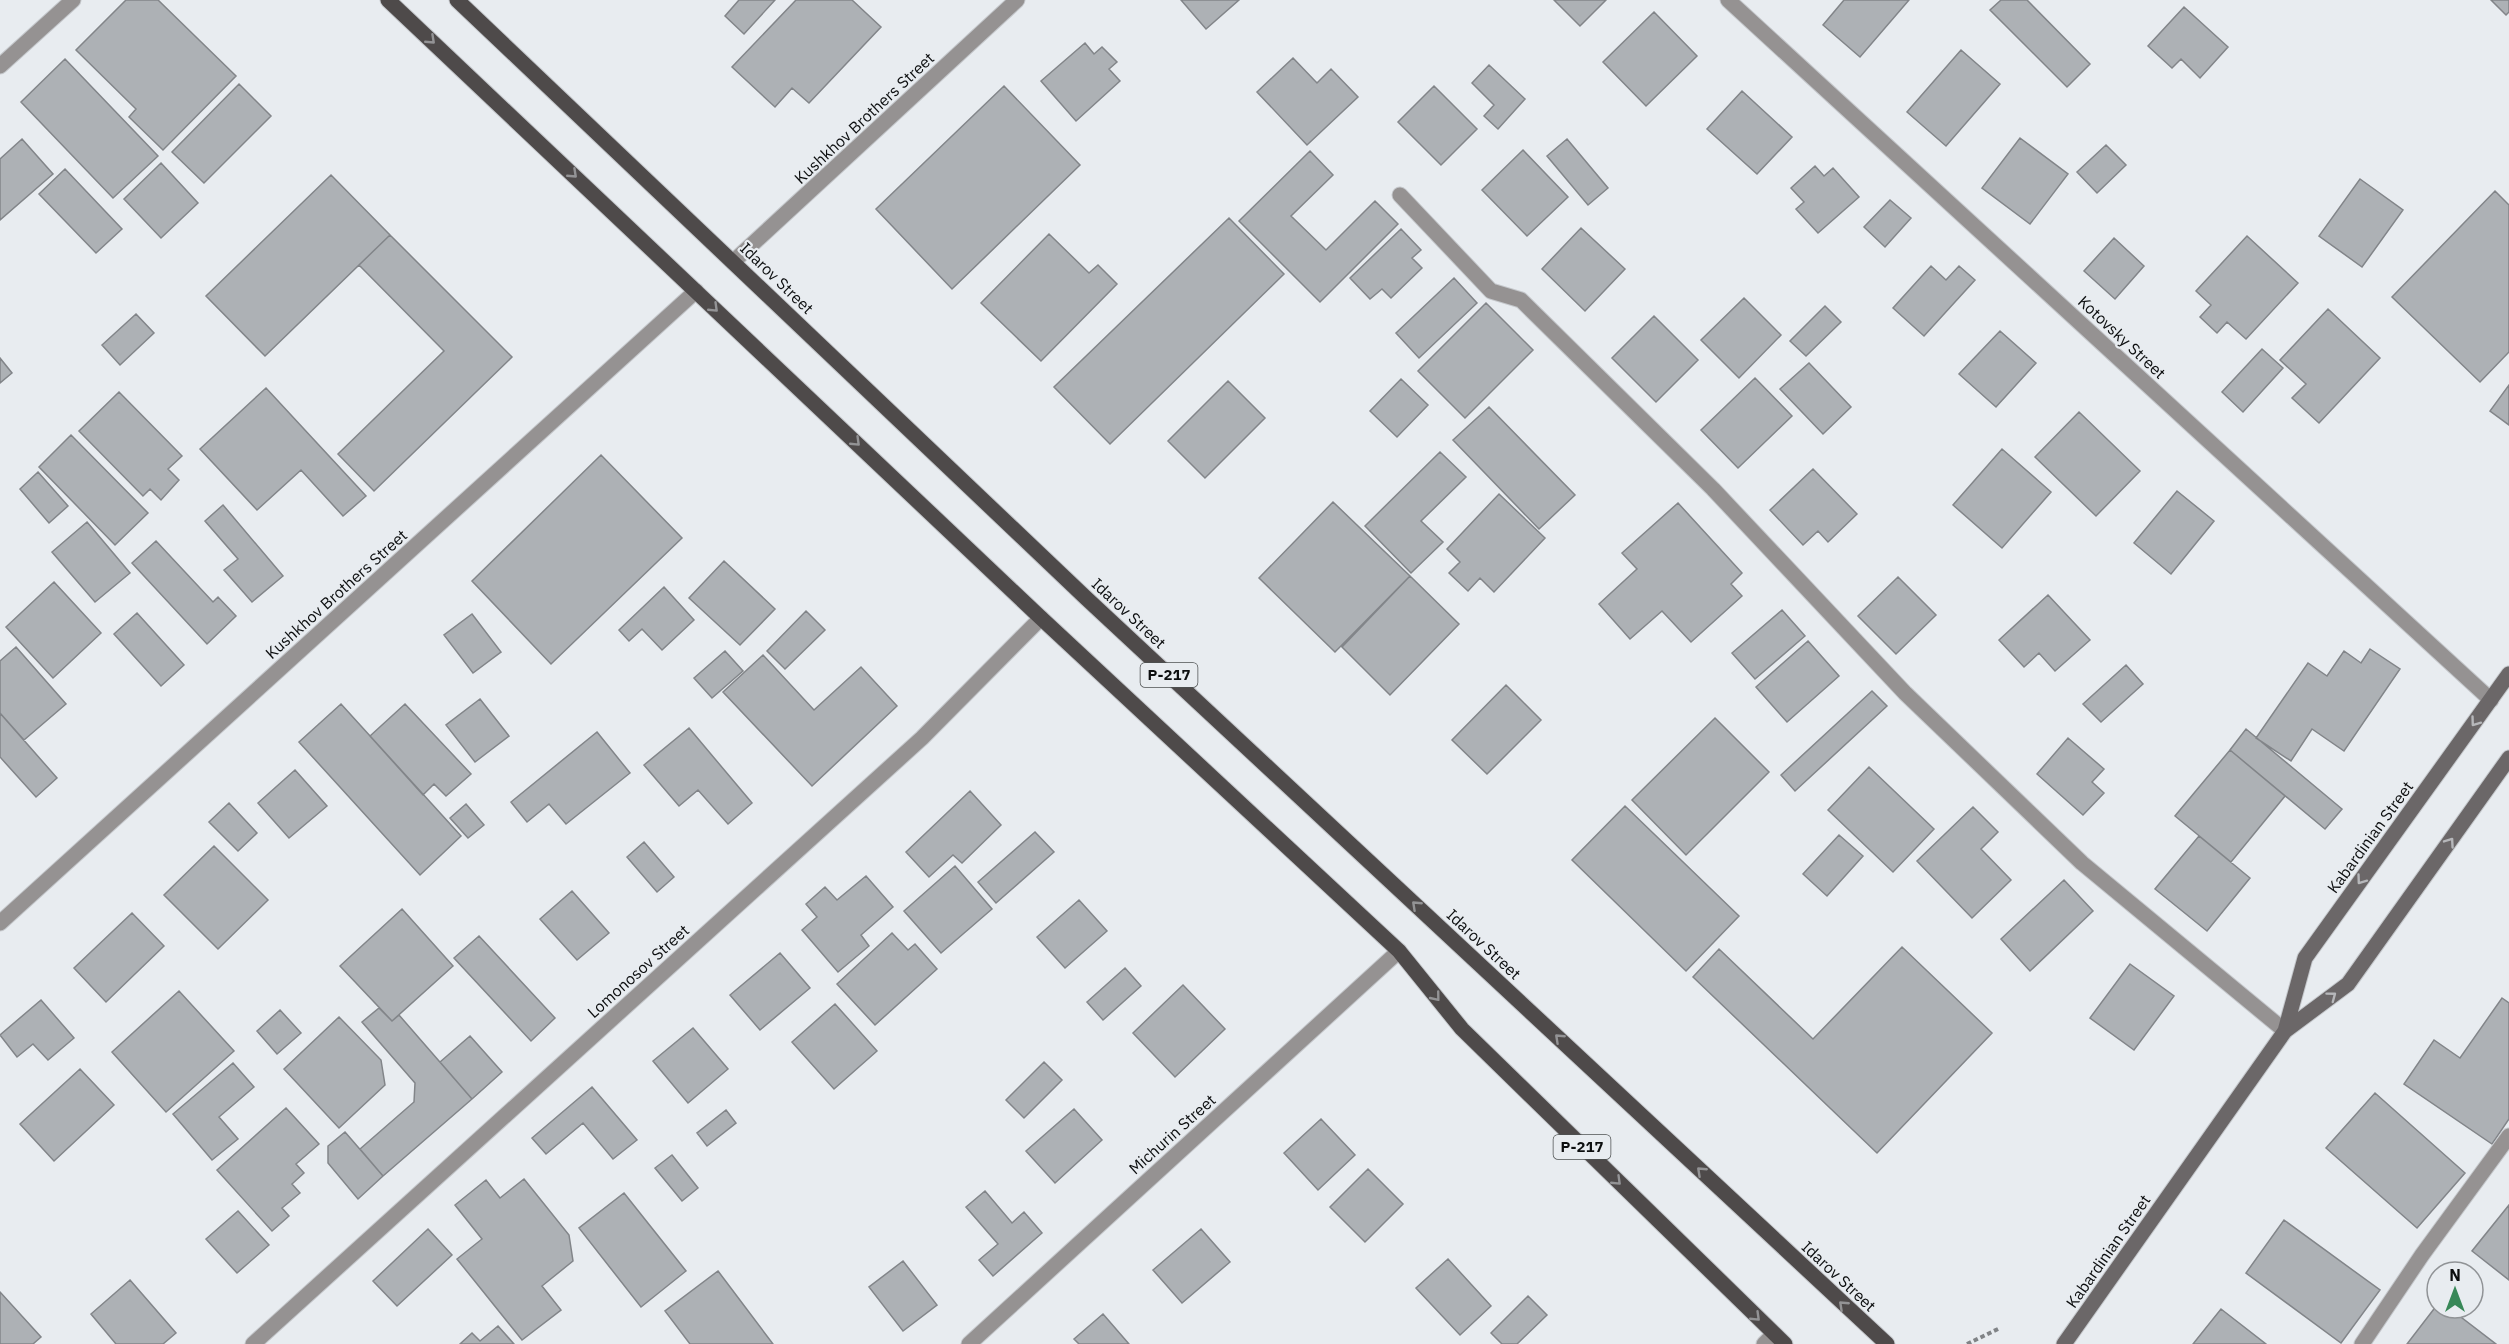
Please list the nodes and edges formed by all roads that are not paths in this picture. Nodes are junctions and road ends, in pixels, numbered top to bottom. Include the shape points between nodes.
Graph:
1 (73, 0) edge
2 (388, 0) edge
3 (457, 0) edge
4 (1017, 0) edge
5 (1728, 0) edge
6 (0, 66) edge
7 (1400, 195) dead end
8 (734, 261) junction
9 (696, 291) junction
10 (1041, 618) junction
11 (2509, 674) edge
12 (2491, 700) junction
13 (2509, 758) edge
14 (0, 923) edge
15 (1399, 951) junction
16 (2285, 1031) junction
17 (2509, 1136) edge
18 (1775, 1341) edge
19 (253, 1344) edge
20 (969, 1344) edge
21 (1887, 1344) edge
22 (2064, 1344) edge
23 (2362, 1344) edge

1 - 6 street
2 -> 9 main road, Р-217
3 - 8 main road, Idarov Street / Р-217
4 - 8 street, Kushkhov Brothers Street
5 - 12 street, Kotovsky Street
7 - 16 street via 1491,291 1521,300 1713,489 1905,693 2082,863
21 -> 8 main road, Idarov Street / Р-217 via 1086,598
9 -> 10 main road, Р-217
9 - 14 street, Kushkhov Brothers Street
10 - 15 main road, Р-217
10 - 19 street, Lomonosov Street via 922,738
11 - 12 main road, Kabardinian Street
12 -> 16 main road, Kabardinian Street via 2305,958
16 -> 13 main road, Kabardinian Street via 2348,984
15 -> 18 main road, Р-217 via 1462,1029
15 - 20 street, Michurin Street
16 - 22 main road, Kabardinian Street
17 - 23 street

